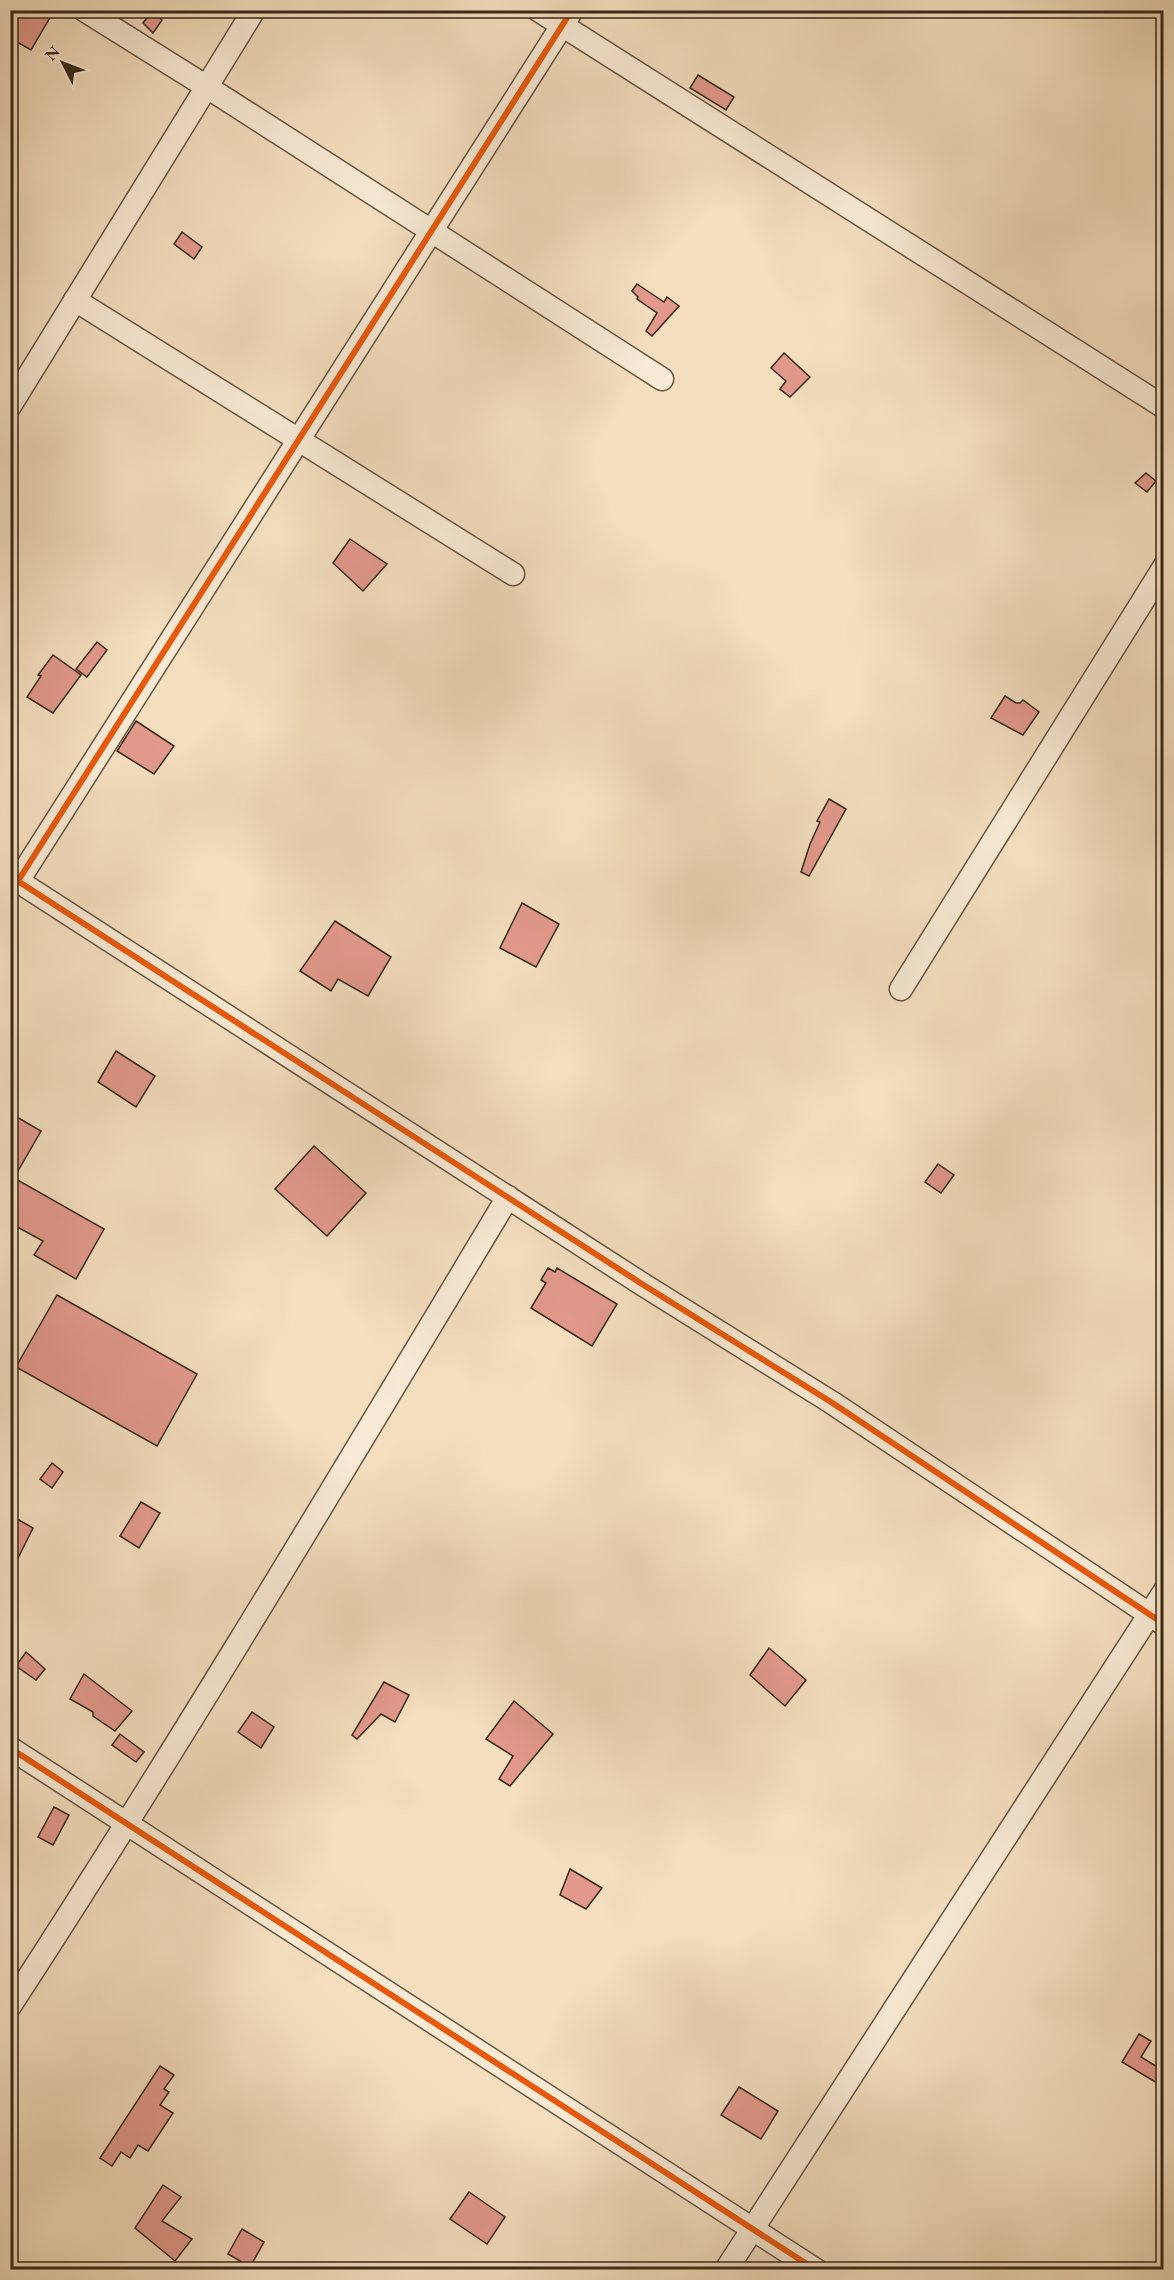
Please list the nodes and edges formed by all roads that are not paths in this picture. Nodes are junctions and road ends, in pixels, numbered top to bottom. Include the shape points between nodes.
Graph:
1 (84, 10) edge
2 (254, 10) edge
3 (538, 10) edge
4 (567, 18) edge
5 (207, 87) junction
6 (432, 231) junction
7 (75, 300) junction
8 (662, 379) dead end
9 (10, 406) edge
10 (1164, 407) edge
11 (298, 441) junction
12 (1164, 567) edge
13 (513, 574) dead end
14 (14, 878) edge
15 (902, 989) dead end
16 (508, 1197) junction
17 (1164, 1592) edge
18 (1156, 1619) edge
19 (10, 1748) edge
20 (127, 1823) junction
21 (10, 2006) edge
22 (754, 2227) junction
23 (726, 2270) edge
24 (816, 2270) edge

1 - 5 street
2 - 5 street
3 - 4 street
4 - 6 street
4 - 10 street
5 - 6 street
5 - 7 street
6 - 8 street
6 - 11 street
7 - 9 street
7 - 11 street
11 - 13 street
11 - 14 street
12 - 15 street
14 - 16 street
16 - 18 street via 831,1401
16 - 20 street
17 - 18 street
18 - 22 street
19 - 20 street
20 - 21 street
20 - 22 street
22 - 23 street
22 - 24 street

